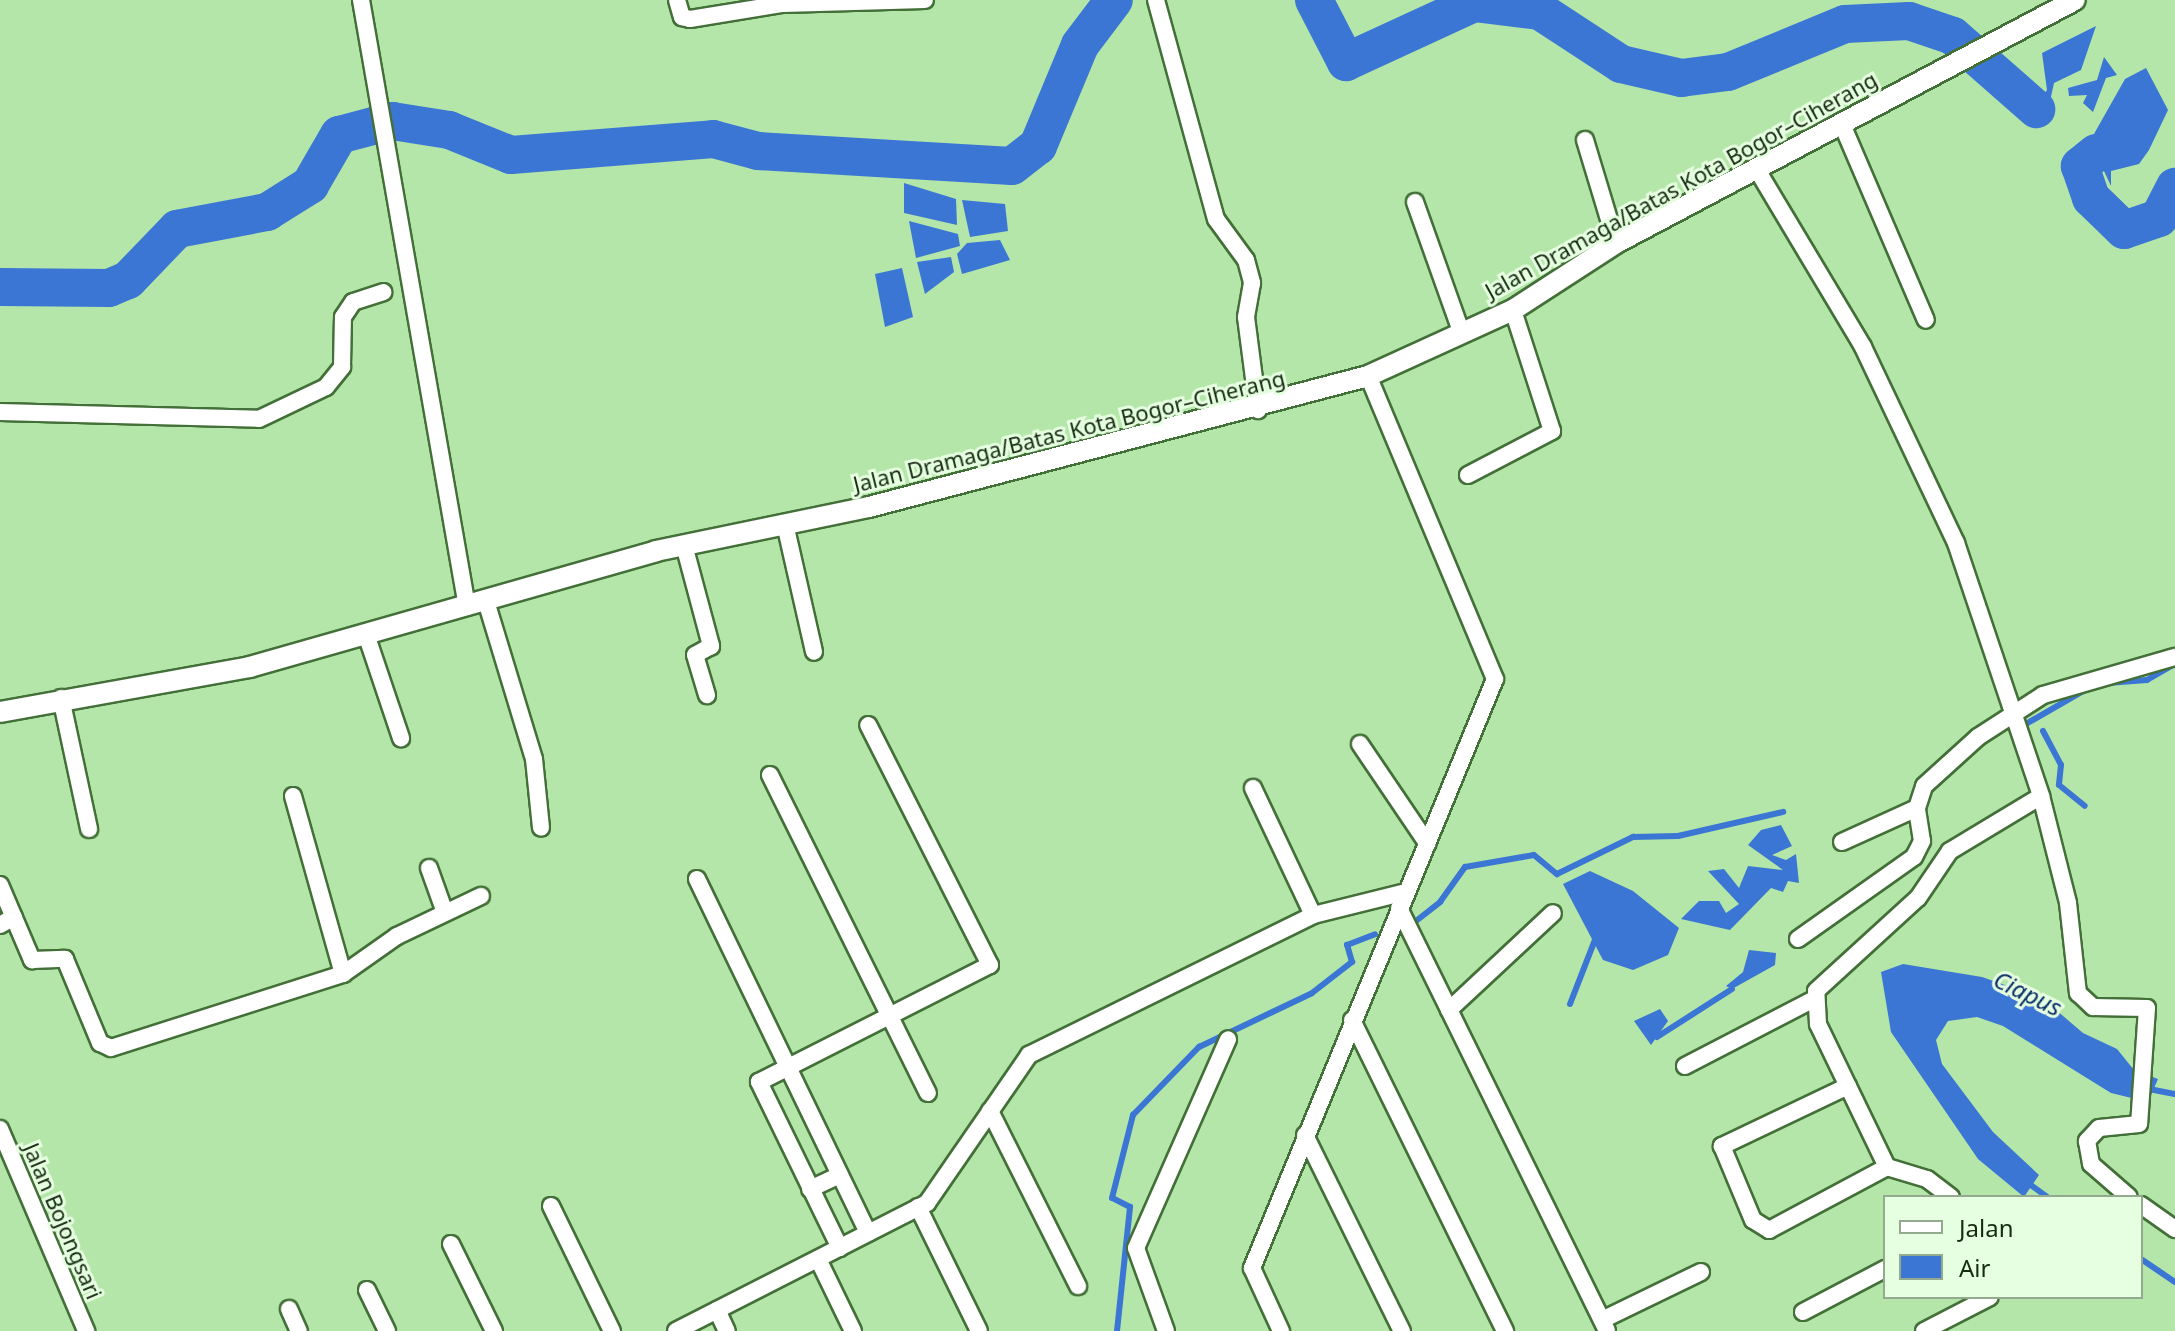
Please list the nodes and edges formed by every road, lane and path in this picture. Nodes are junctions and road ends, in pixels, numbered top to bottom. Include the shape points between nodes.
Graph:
1 (361, 0) edge
2 (677, 0) edge
3 (925, 0) edge
4 (1156, 0) edge
5 (2075, 0) edge
6 (854, 1) edge
7 (1841, 122) junction
8 (1585, 140) dead end
9 (1759, 173) junction
10 (1415, 202) dead end
11 (1616, 243) junction
12 (383, 292) dead end
13 (1513, 310) junction
14 (1926, 320) dead end
15 (1461, 331) junction
16 (1368, 376) junction
17 (1258, 410) junction
18 (0, 412) edge
19 (1468, 475) dead end
20 (785, 524) junction
21 (684, 545) junction
22 (476, 604) junction
23 (367, 637) junction
24 (814, 652) dead end
25 (2175, 657) edge
26 (707, 695) dead end
27 (61, 698) junction
28 (0, 712) edge
29 (2014, 713) junction
30 (868, 725) dead end
31 (401, 738) dead end
32 (1360, 744) dead end
33 (770, 775) dead end
34 (1253, 788) dead end
35 (293, 796) dead end
36 (2041, 796) junction
37 (1917, 808) junction
38 (541, 828) dead end
39 (89, 829) dead end
40 (1842, 842) dead end
41 (1427, 843) junction
42 (429, 868) dead end
43 (697, 879) dead end
44 (0, 885) edge
45 (1406, 892) junction
46 (481, 896) dead end
47 (1399, 908) junction
48 (444, 910) junction
49 (1553, 913) dead end
50 (1313, 915) junction
51 (7, 921) edge
52 (1798, 939) dead end
53 (343, 974) junction
54 (1814, 999) junction
55 (1449, 1010) junction
56 (889, 1016) junction
57 (1352, 1020) junction
58 (1228, 1039) dead end
59 (1685, 1066) dead end
60 (788, 1068) junction
61 (1848, 1086) junction
62 (928, 1093) dead end
63 (990, 1111) junction
64 (0, 1129) edge
65 (1305, 1135) junction
66 (1887, 1167) junction
67 (840, 1175) junction
68 (810, 1189) junction
69 (1948, 1195) edge
70 (2127, 1195) edge
71 (551, 1206) dead end
72 (2143, 1206) edge
73 (918, 1207) junction
74 (2175, 1229) edge
75 (868, 1233) junction
76 (451, 1244) dead end
77 (840, 1248) junction
78 (818, 1259) junction
79 (1883, 1270) edge
80 (1701, 1272) dead end
81 (1078, 1286) dead end
82 (367, 1290) dead end
83 (1986, 1299) edge
84 (289, 1309) dead end
85 (717, 1310) junction
86 (1803, 1312) dead end
87 (1605, 1326) edge
88 (86, 1331) edge
89 (299, 1331) edge
90 (387, 1331) edge
91 (494, 1331) edge
92 (612, 1331) edge
93 (676, 1331) edge
94 (727, 1331) edge
95 (853, 1331) edge
96 (979, 1331) edge
97 (1166, 1331) edge
98 (1281, 1331) edge
99 (1402, 1331) edge
100 (1505, 1331) edge
101 (1924, 1331) edge

1 - 22 street
2 - 6 street via 682,17 690,19
3 - 6 street
4 - 17 street via 1216,219 1246,260 1252,283 1246,317
5 - 7 street, Jalan Dramaga/Batas Kota Bogor–Ciherang
7 - 9 street, Jalan Dramaga/Batas Kota Bogor–Ciherang
7 - 14 street
8 - 11 street
9 - 11 street, Jalan Dramaga/Batas Kota Bogor–Ciherang
9 - 29 street via 1805,240 1898,417 1956,543
10 - 15 street
11 - 13 street, Jalan Dramaga/Batas Kota Bogor–Ciherang
12 - 18 street via 353,302 343,317 342,367 326,387 259,419 75,409
13 - 15 street, Jalan Dramaga/Batas Kota Bogor–Ciherang
13 - 19 street via 1552,431
15 - 16 street, Jalan Dramaga/Batas Kota Bogor–Ciherang
16 - 17 street, Jalan Dramaga/Batas Kota Bogor–Ciherang
16 - 41 street via 1495,679
17 - 20 street, Jalan Dramaga/Batas Kota Bogor–Ciherang
20 - 21 street, Jalan Dramaga/Batas Kota Bogor–Ciherang
20 - 24 street
21 - 22 street, Jalan Dramaga/Batas Kota Bogor–Ciherang
21 - 26 street via 711,646 695,655
22 - 23 street, Jalan Dramaga/Batas Kota Bogor–Ciherang
22 - 38 street via 534,759
23 - 27 street, Jalan Dramaga/Batas Kota Bogor–Ciherang via 250,667
23 - 31 street
25 - 29 street via 2062,688
27 - 28 street, Jalan Dramaga/Batas Kota Bogor–Ciherang
27 - 39 street
29 - 36 street
29 - 37 street via 1934,772
30 - 56 street via 990,965
32 - 41 street
33 - 56 street
34 - 50 street
35 - 53 street
36 - 54 street via 1950,851 1918,898 1833,972
36 - 70 street via 2068,903 2078,993 2093,1007 2147,1008 2137,1126 2099,1128 2087,1141 2091,1164
37 - 40 street
37 - 52 street via 1922,841 1914,857
41 - 45 street
42 - 48 street
43 - 60 street
44 - 51 street
45 - 47 street
45 - 50 street
46 - 48 street
47 - 55 street
47 - 57 street
48 - 53 street
49 - 55 street
50 - 63 street via 1029,1055
51 - 53 street via 32,960 65,959 106,1048
54 - 59 street
54 - 61 street
55 - 87 street
56 - 60 street
56 - 62 street
57 - 65 street
57 - 100 street
58 - 97 street via 1136,1248
60 - 67 street
60 - 68 street via 759,1082
61 - 66 street
61 - 66 street via 1722,1146 1724,1164 1753,1220 1769,1230
63 - 73 street
63 - 81 street
64 - 88 street, Jalan Bojongsari
65 - 98 street via 1252,1268
65 - 99 street
66 - 69 street via 1927,1179
67 - 68 street
67 - 75 street
68 - 77 street
71 - 92 street
72 - 74 street
73 - 75 street
73 - 96 street
75 - 77 street
76 - 91 street
77 - 78 street
78 - 85 street
78 - 95 street
79 - 86 street
80 - 87 street
82 - 90 street
83 - 101 street
84 - 89 street
85 - 93 street
85 - 94 street

